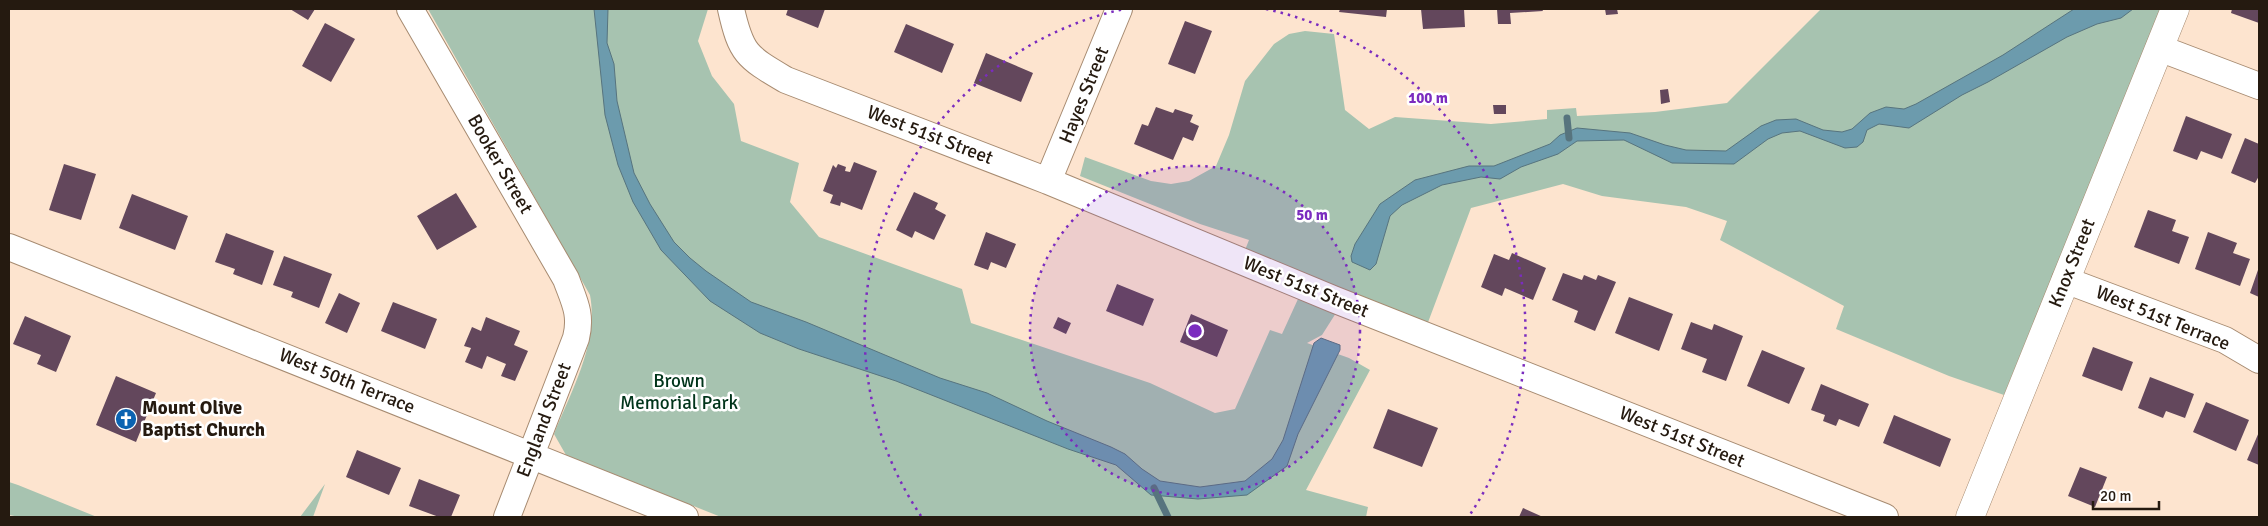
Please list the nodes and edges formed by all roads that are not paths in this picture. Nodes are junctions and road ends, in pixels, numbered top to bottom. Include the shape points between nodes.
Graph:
1 (410, 9) edge
2 (731, 9) edge
3 (1119, 9) edge
4 (2175, 9) edge
5 (2159, 48) junction
6 (2259, 86) edge
7 (1048, 181) junction
8 (9, 247) edge
9 (2065, 280) junction
10 (580, 323) joint
11 (2259, 360) edge
12 (531, 454) junction
13 (507, 517) edge
14 (685, 517) edge
15 (1885, 517) edge
16 (1970, 517) edge

1 - 10 street, Booker Street via 566,279
2 - 7 street, West 51st Street via 738,39 754,62 786,80
3 - 7 street, Hayes Street
4 - 5 street, Knox Street
5 - 6 street
5 - 9 street, Knox Street
7 - 15 street, West 51st Street via 1333,299
8 - 12 street, West 50th Terrace
9 - 11 street, West 51st Terrace via 2225,340
9 - 16 street, Knox Street
10 - 12 street, England Street
12 - 13 street, England Street
12 - 14 street, West 50th Terrace

